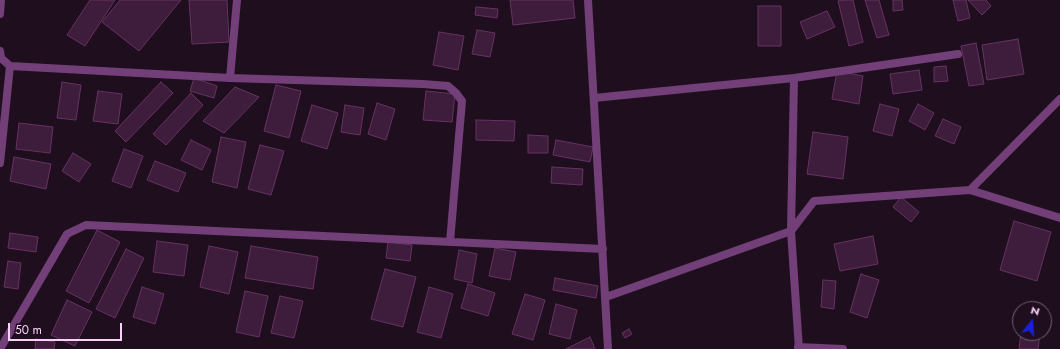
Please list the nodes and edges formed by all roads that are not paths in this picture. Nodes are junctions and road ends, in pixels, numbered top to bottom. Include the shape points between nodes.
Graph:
1 (1, 0) edge
2 (237, 0) edge
3 (588, 0) edge
4 (0, 14) edge
5 (0, 51) edge
6 (958, 54) dead end
7 (10, 66) junction
8 (230, 78) junction
9 (794, 78) junction
10 (594, 98) junction
11 (1060, 99) edge
12 (0, 163) edge
13 (970, 190) junction
14 (1060, 218) edge
15 (790, 231) junction
16 (450, 242) junction
17 (603, 249) junction
18 (606, 297) junction
19 (799, 348) edge
20 (0, 349) edge
21 (608, 349) edge
22 (843, 349) edge

1 - 4 street
2 - 8 street
3 - 10 street
5 - 7 street via 2,58
6 - 9 street
7 - 8 street
7 - 12 street
8 - 16 street via 448,86 462,101
9 - 10 street
9 - 15 street
10 - 17 street
11 - 13 street
13 - 14 street
13 - 15 street via 814,201
15 - 18 street
15 - 19 street
16 - 17 street
16 - 20 street via 86,225 67,234
17 - 18 street
18 - 21 street
19 - 22 street

